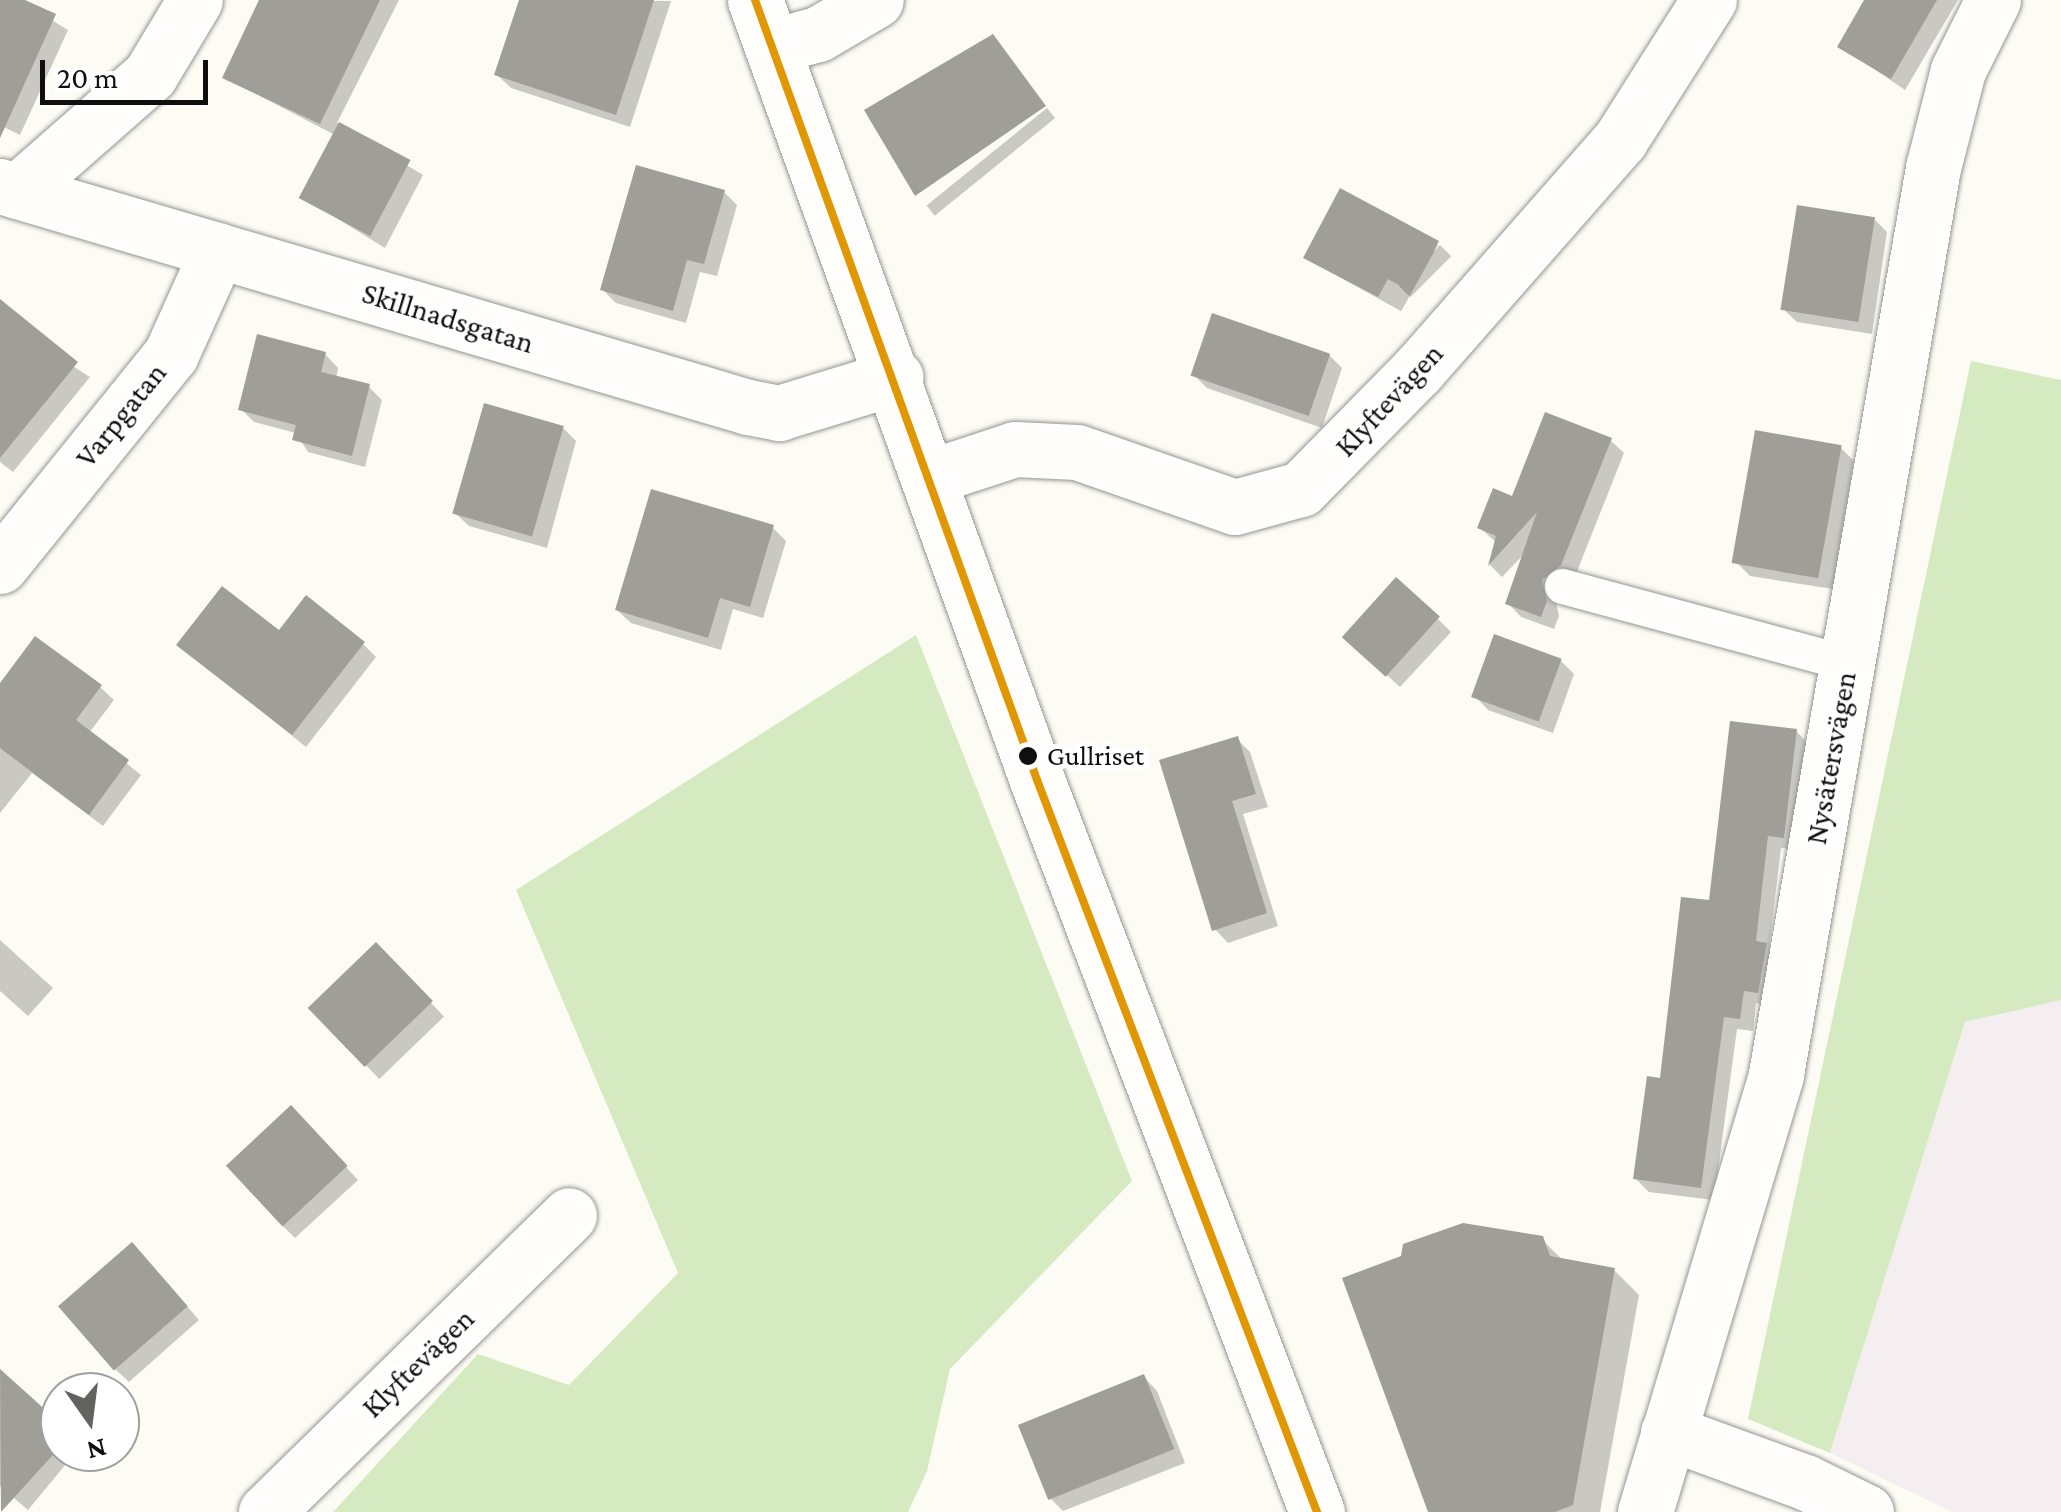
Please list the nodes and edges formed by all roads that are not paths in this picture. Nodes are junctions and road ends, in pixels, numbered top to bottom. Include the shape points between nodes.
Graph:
1 (195, 0) edge
2 (876, 0) edge
3 (1709, 0) edge
4 (1993, 0) edge
5 (764, 23) edge
6 (9, 188) edge
7 (218, 250) junction
8 (896, 377) junction
9 (930, 477) junction
10 (0, 566) edge
11 (1562, 586) dead end
12 (1848, 663) junction
13 (569, 1214) dead end
14 (1668, 1432) junction
15 (266, 1512) edge
16 (1317, 1512) edge
17 (1645, 1512) edge
18 (1866, 1512) edge

1 - 6 street via 150,75
2 - 5 street via 818,34
3 - 9 street, Klyftevägen via 1620,140 1418,370 1302,489 1235,507 1077,452 1015,449
4 - 12 street, Nysätersvägen via 1958,70 1933,168
5 - 8 street
6 - 7 street, Skillnadsgatan
7 - 8 street, Skillnadsgatan via 779,413
7 - 10 street, Varpgatan via 171,354
8 - 9 street
9 - 16 street via 1036,780
11 - 12 lane
12 - 14 street, Nysätersvägen via 1776,1074
13 - 15 street, Klyftevägen
14 - 17 street, Nysätersvägen
14 - 18 street

